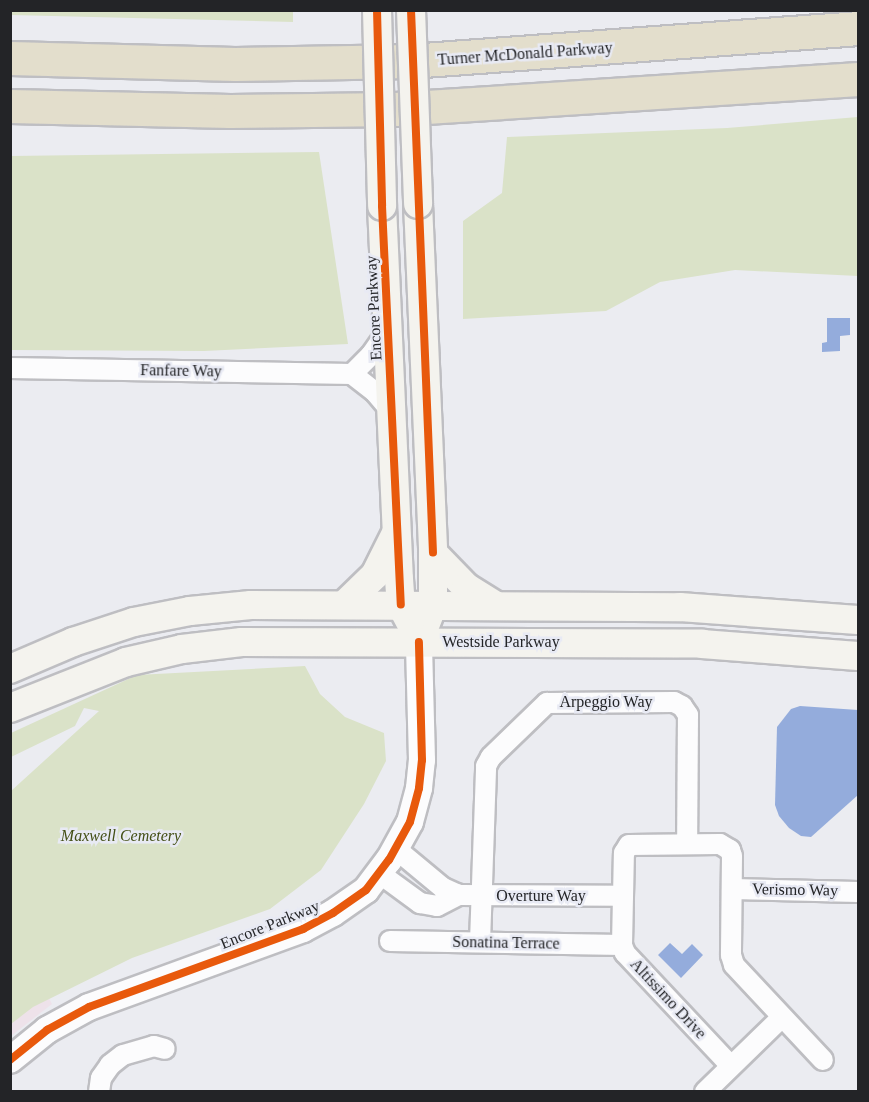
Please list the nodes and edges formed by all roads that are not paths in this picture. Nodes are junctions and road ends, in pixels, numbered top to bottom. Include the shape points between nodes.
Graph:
1 (377, 10) edge
2 (411, 10) edge
3 (858, 28) edge
4 (10, 58) edge
5 (858, 80) edge
6 (10, 106) edge
7 (389, 329) junction
8 (10, 368) edge
9 (352, 374) junction
10 (392, 412) junction
11 (397, 531) junction
12 (433, 553) junction
13 (344, 605) junction
14 (401, 605) junction
15 (433, 605) junction
16 (496, 606) junction
17 (680, 607) junction
18 (858, 620) edge
19 (419, 642) junction
20 (858, 656) edge
21 (10, 669) edge
22 (10, 708) edge
23 (687, 844) junction
24 (396, 849) junction
25 (380, 873) junction
26 (732, 889) junction
27 (858, 892) edge
28 (459, 895) junction
29 (481, 896) junction
30 (623, 896) junction
31 (390, 941) dead end
32 (480, 942) junction
33 (622, 945) junction
34 (782, 1017) junction
35 (165, 1049) dead end
36 (10, 1060) edge
37 (823, 1060) dead end
38 (731, 1066) junction
39 (99, 1092) edge
40 (705, 1092) edge

1 - 7 main road, Encore Parkway, bridge
2 - 12 main road, Encore Parkway, bridge
3 - 4 highway, Turner McDonald Parkway via 400,62 235,64
5 - 6 highway via 395,109 207,111
7 - 9 street
7 - 10 main road, Encore Parkway
8 - 9 street, Fanfare Way
9 - 10 street
10 - 11 main road, Encore Parkway
11 - 13 main road via 375,575
11 - 14 main road, Encore Parkway
12 - 15 main road, Encore Parkway
12 - 16 main road via 466,587
13 - 14 main road
13 - 21 main road via 241,606 163,616 107,630
14 - 15 main road
14 - 19 main road
15 - 16 main road
15 - 19 main road, Encore Parkway
16 - 17 main road
17 - 18 main road
17 - 19 main road via 605,624 458,624
19 - 20 main road, Westside Parkway via 702,644
19 - 22 main road, Westside Parkway via 271,641 183,649 126,662
19 - 24 street, Encore Parkway via 419,788 410,822
23 - 26 street, Altissimo Drive via 725,846 732,856
23 - 29 street, Arpeggio Way via 688,715 682,706 674,702 552,702 542,706 486,766
23 - 30 street, Altissimo Drive via 629,845 624,853
24 - 25 street, Encore Parkway
24 - 28 street, Overture Way via 443,888
25 - 28 street, Overture Way via 420,903 437,906
25 - 36 street, Encore Parkway via 366,890 333,913 303,928 89,1006 47,1030
26 - 27 street, Verismo Way
26 - 34 street, Altissimo Drive via 732,961
28 - 29 street, Overture Way
29 - 30 street, Overture Way
29 - 32 street, Arpeggio Way
30 - 33 street, Altissimo Drive
31 - 32 street, Sonatina Terrace
32 - 33 street, Sonatina Terrace
33 - 38 street, Altissimo Drive via 625,953
34 - 37 street, Altissimo Drive
34 - 38 street
35 - 39 street via 154,1046 123,1055 101,1078
38 - 40 street

